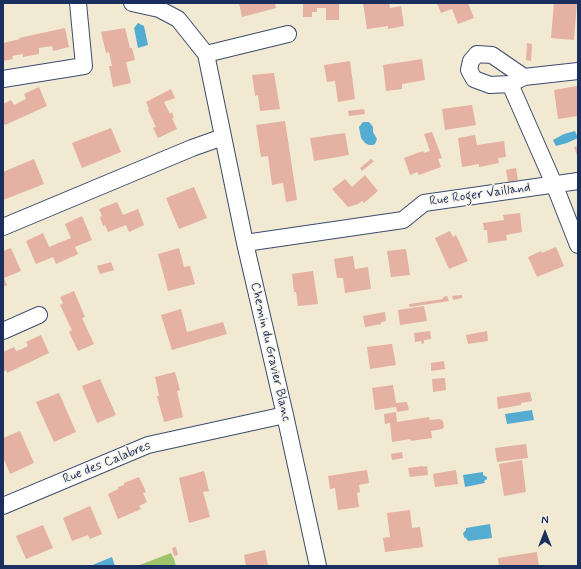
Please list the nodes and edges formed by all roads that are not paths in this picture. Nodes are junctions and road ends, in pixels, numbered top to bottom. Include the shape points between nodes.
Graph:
1 (78, 3) edge
2 (132, 3) edge
3 (288, 34) dead end
4 (206, 54) junction
5 (578, 71) edge
6 (3, 79) edge
7 (223, 137) junction
8 (578, 181) edge
9 (554, 184) junction
10 (3, 227) edge
11 (245, 243) junction
12 (578, 245) edge
13 (39, 315) dead end
14 (3, 331) edge
15 (285, 415) junction
16 (3, 506) edge
17 (318, 566) edge

1 - 6 street via 84,66
2 - 4 street, Chemin du Gravier Blanc via 159,9 178,19
3 - 4 street
4 - 7 street, Chemin du Gravier Blanc
5 - 9 street via 517,81
7 - 10 street
7 - 11 street, Chemin du Gravier Blanc
8 - 9 street, Rue Roger Vailland
9 - 11 street, Rue Roger Vailland via 424,203 403,220
9 - 12 street
11 - 15 street, Chemin du Gravier Blanc
13 - 14 street
15 - 16 street, Rue des Calabres via 148,445
15 - 17 street, Chemin du Gravier Blanc

